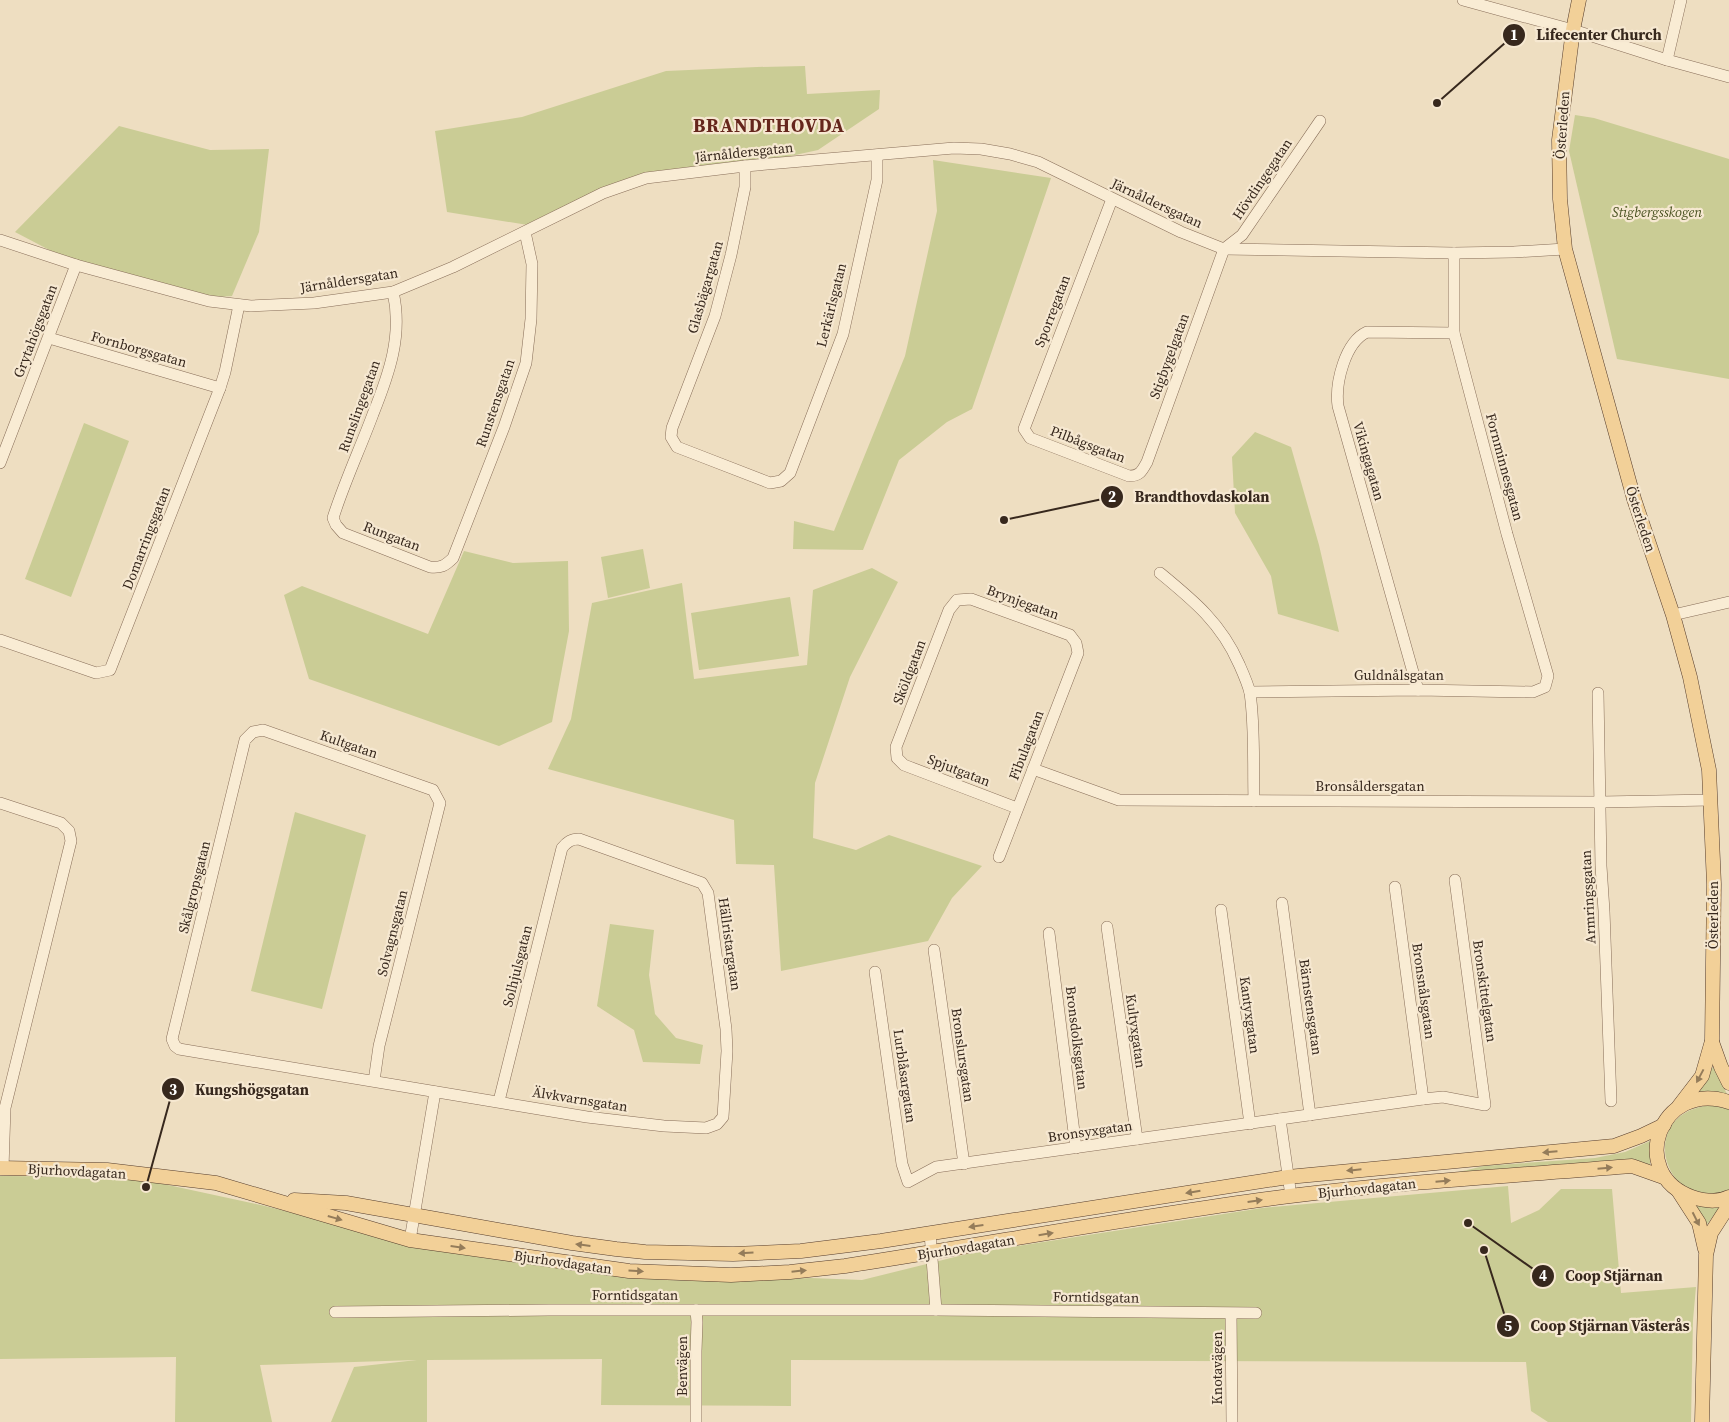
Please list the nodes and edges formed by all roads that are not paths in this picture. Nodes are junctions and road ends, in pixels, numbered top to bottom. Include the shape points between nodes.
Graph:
1 (1463, 0) edge
2 (1579, 0) edge
3 (1681, 0) edge
4 (1572, 30) junction
5 (1667, 60) junction
6 (1729, 77) edge
7 (1320, 121) dead end
8 (877, 155) junction
9 (745, 166) junction
10 (1112, 199) junction
11 (525, 232) junction
12 (0, 240) edge
13 (1224, 249) junction
14 (1565, 249) junction
15 (1454, 253) junction
16 (76, 265) junction
17 (393, 292) junction
18 (239, 305) junction
19 (1454, 332) junction
20 (49, 338) junction
21 (220, 388) junction
22 (1027, 434) joint
23 (674, 440) joint
24 (0, 463) edge
25 (1140, 474) joint
26 (337, 527) joint
27 (438, 568) joint
28 (1160, 573) dead end
29 (956, 601) joint
30 (1729, 602) edge
31 (1673, 615) junction
32 (0, 640) edge
33 (1076, 644) joint
34 (1545, 686) joint
35 (1418, 690) junction
36 (1250, 692) junction
37 (1598, 693) dead end
38 (250, 735) joint
39 (896, 755) joint
40 (1033, 769) junction
41 (435, 795) joint
42 (1711, 800) junction
43 (1254, 801) junction
44 (1601, 802) junction
45 (0, 803) edge
46 (1017, 808) junction
47 (568, 841) joint
48 (999, 857) dead end
49 (1455, 880) dead end
50 (1395, 887) dead end
51 (1282, 903) dead end
52 (1221, 910) dead end
53 (1107, 927) dead end
54 (1049, 933) dead end
55 (934, 950) dead end
56 (875, 972) dead end
57 (1712, 1041) junction
58 (176, 1046) joint
59 (374, 1081) junction
60 (1729, 1083) edge
61 (436, 1092) junction
62 (1423, 1099) junction
63 (499, 1101) junction
64 (1611, 1101) dead end
65 (1729, 1102) edge
66 (1485, 1106) joint
67 (1678, 1106) junction
68 (3, 1108) edge
69 (1310, 1115) junction
70 (1280, 1119) junction
71 (720, 1121) joint
72 (1250, 1124) junction
73 (1664, 1125) junction
74 (1137, 1139) junction
75 (1076, 1148) junction
76 (964, 1164) junction
77 (1402, 1164) junction
78 (2, 1168) edge
79 (1288, 1176) junction
80 (1663, 1178) junction
81 (908, 1182) joint
82 (1404, 1184) junction
83 (1675, 1188) junction
84 (1290, 1196) junction
85 (1729, 1197) edge
86 (271, 1199) junction
87 (1729, 1205) edge
88 (415, 1216) junction
89 (930, 1232) junction
90 (410, 1240) junction
91 (930, 1253) junction
92 (1706, 1255) junction
93 (696, 1310) junction
94 (936, 1310) junction
95 (335, 1312) dead end
96 (1231, 1314) junction
97 (1256, 1314) dead end
98 (696, 1422) edge
99 (1232, 1422) edge
100 (1702, 1422) edge

1 - 4 street
2 - 4 main road, Österleden
3 - 5 street
4 - 5 street
4 - 14 main road, Österleden via 1559,140
5 - 6 street
7 - 13 street, Hövdingegatan via 1242,235
8 - 9 street, Järnåldersgatan
8 - 10 street, Järnåldersgatan via 954,148 1010,154 1038,162
8 - 23 street, Lerkärlsgatan via 877,180 843,334 790,473 770,483 678,447
9 - 11 street, Järnåldersgatan via 639,180 603,193
9 - 23 street, Glasbägargatan via 745,187 731,255 715,316 672,428
10 - 13 street, Järnåldersgatan
10 - 22 street, Sporregatan via 1026,419 1024,429
11 - 17 street, Järnåldersgatan
11 - 27 street, Runstensgatan via 532,272 526,363 452,558
12 - 16 street, Järnåldersgatan
13 - 15 street, Järnåldersgatan
13 - 25 street, Stigbygelgatan
14 - 15 street, Järnåldersgatan
14 - 31 main road, Österleden via 1634,499
15 - 19 street, Fornminnesgatan
16 - 18 street, Järnåldersgatan via 209,301
16 - 20 street, Grytahögsgatan
17 - 18 street, Järnåldersgatan via 314,303
17 - 26 street, Runslingegatan via 397,329 390,367 333,518
18 - 21 street, Domarringsgatan
19 - 34 street, Fornminnesgatan via 1548,676
19 - 35 street, Vikingagatan via 1366,332 1352,344 1337,384 1338,406
20 - 21 street, Fornborgsgatan
20 - 24 street, Grytahögsgatan
21 - 32 street, Domarringsgatan via 110,670 96,673
22 - 25 street, Pilbågsgatan via 1030,438 1129,476
26 - 27 street, Rungatan via 343,533
28 - 36 street via 1195,601 1218,626 1231,646
29 - 33 street, Brynjegatan via 971,599 1070,635
29 - 39 street, Sköldgatan via 949,610 899,738
30 - 31 street
31 - 42 main road, Österleden via 1690,677 1709,770
33 - 40 street, Fibulagatan via 1078,653
34 - 35 street, Guldnålsgatan via 1533,692
35 - 36 street, Guldnålsgatan
36 - 43 street
37 - 44 street, Armringsgatan
38 - 41 street, Kultgatan via 262,730 433,790
38 - 58 street, Skålgropsgatan via 245,740 172,1039
39 - 46 street, Spjutgatan via 904,765
40 - 43 street, Bronsåldersgatan via 1119,800
40 - 46 street, Fibulagatan
41 - 59 street, Solvagnsgatan via 440,803 379,1046
42 - 44 street, Bronsåldersgatan
42 - 57 main road, Österleden via 1714,884
43 - 44 street, Bronsåldersgatan
44 - 64 street, Armringsgatan
45 - 68 street via 61,824 69,831 71,841
46 - 48 street, Fibulagatan
47 - 63 street, Solhjulsgatan via 562,848
47 - 71 street, Hällristargatan via 579,839 706,887 726,1029 723,1117
49 - 66 street, Bronskittelgatan
50 - 62 street, Bronsnålsgatan
51 - 69 street, Bärnstensgatan
52 - 72 street, Kantyxgatan
53 - 74 street, Kultyxgatan
54 - 75 street, Bronsdolksgatan
55 - 76 street, Bronslursgatan
56 - 81 street, Lurblåsargatan via 902,1164
57 - 60 main road, Österleden
57 -> 67 main road, Österleden via 1702,1076
58 - 59 street, Älvkvarnsgatan
59 - 61 street, Älvkvarnsgatan
61 - 63 street, Älvkvarnsgatan
61 - 88 street
62 - 66 street, Bronsyxgatan via 1443,1097
62 - 69 street, Bronsyxgatan
63 - 71 street, Älvkvarnsgatan via 664,1126 706,1128
65 - 67 main road via 1704,1098
67 - 73 main road, Österleden
68 - 78 street
69 - 70 street, Bronsyxgatan
70 - 72 street, Bronsyxgatan
70 - 79 street
72 - 74 street, Bronsyxgatan
73 -> 77 main road, Bjurhovdagatan via 1614,1146
73 - 80 main road via 1657,1140
74 - 75 street, Bronsyxgatan
75 - 76 street, Bronsyxgatan
76 - 81 street, Bronsyxgatan via 936,1168
77 -> 79 main road, Bjurhovdagatan
77 - 82 main road
78 - 86 main road, Bjurhovdagatan via 116,1171 216,1183
79 - 84 street
79 -> 89 main road, Bjurhovdagatan
82 -> 80 main road, Bjurhovdagatan via 1618,1166 1632,1166
80 - 83 main road, Bjurhovdagatan
82 - 84 main road, Bjurhovdagatan
83 - 85 main road via 1698,1199 1712,1201
83 -> 92 main road via 1699,1223
91 -> 84 main road, Bjurhovdagatan
86 - 88 main road, Bjurhovdagatan via 346,1203
86 -> 90 main road, Bjurhovdagatan
87 - 92 main road via 1711,1233
89 -> 88 main road, Bjurhovdagatan via 801,1251 704,1254 645,1252 572,1243
88 - 90 street
89 - 91 street
90 -> 91 main road, Bjurhovdagatan via 629,1271 691,1274 790,1272
91 - 94 street
92 - 100 main road
93 - 94 street, Forntidsgatan
93 - 95 street, Forntidsgatan
93 - 98 street, Benvägen
94 - 96 street, Forntidsgatan
96 - 97 street, Forntidsgatan
96 - 99 street, Knotavägen

